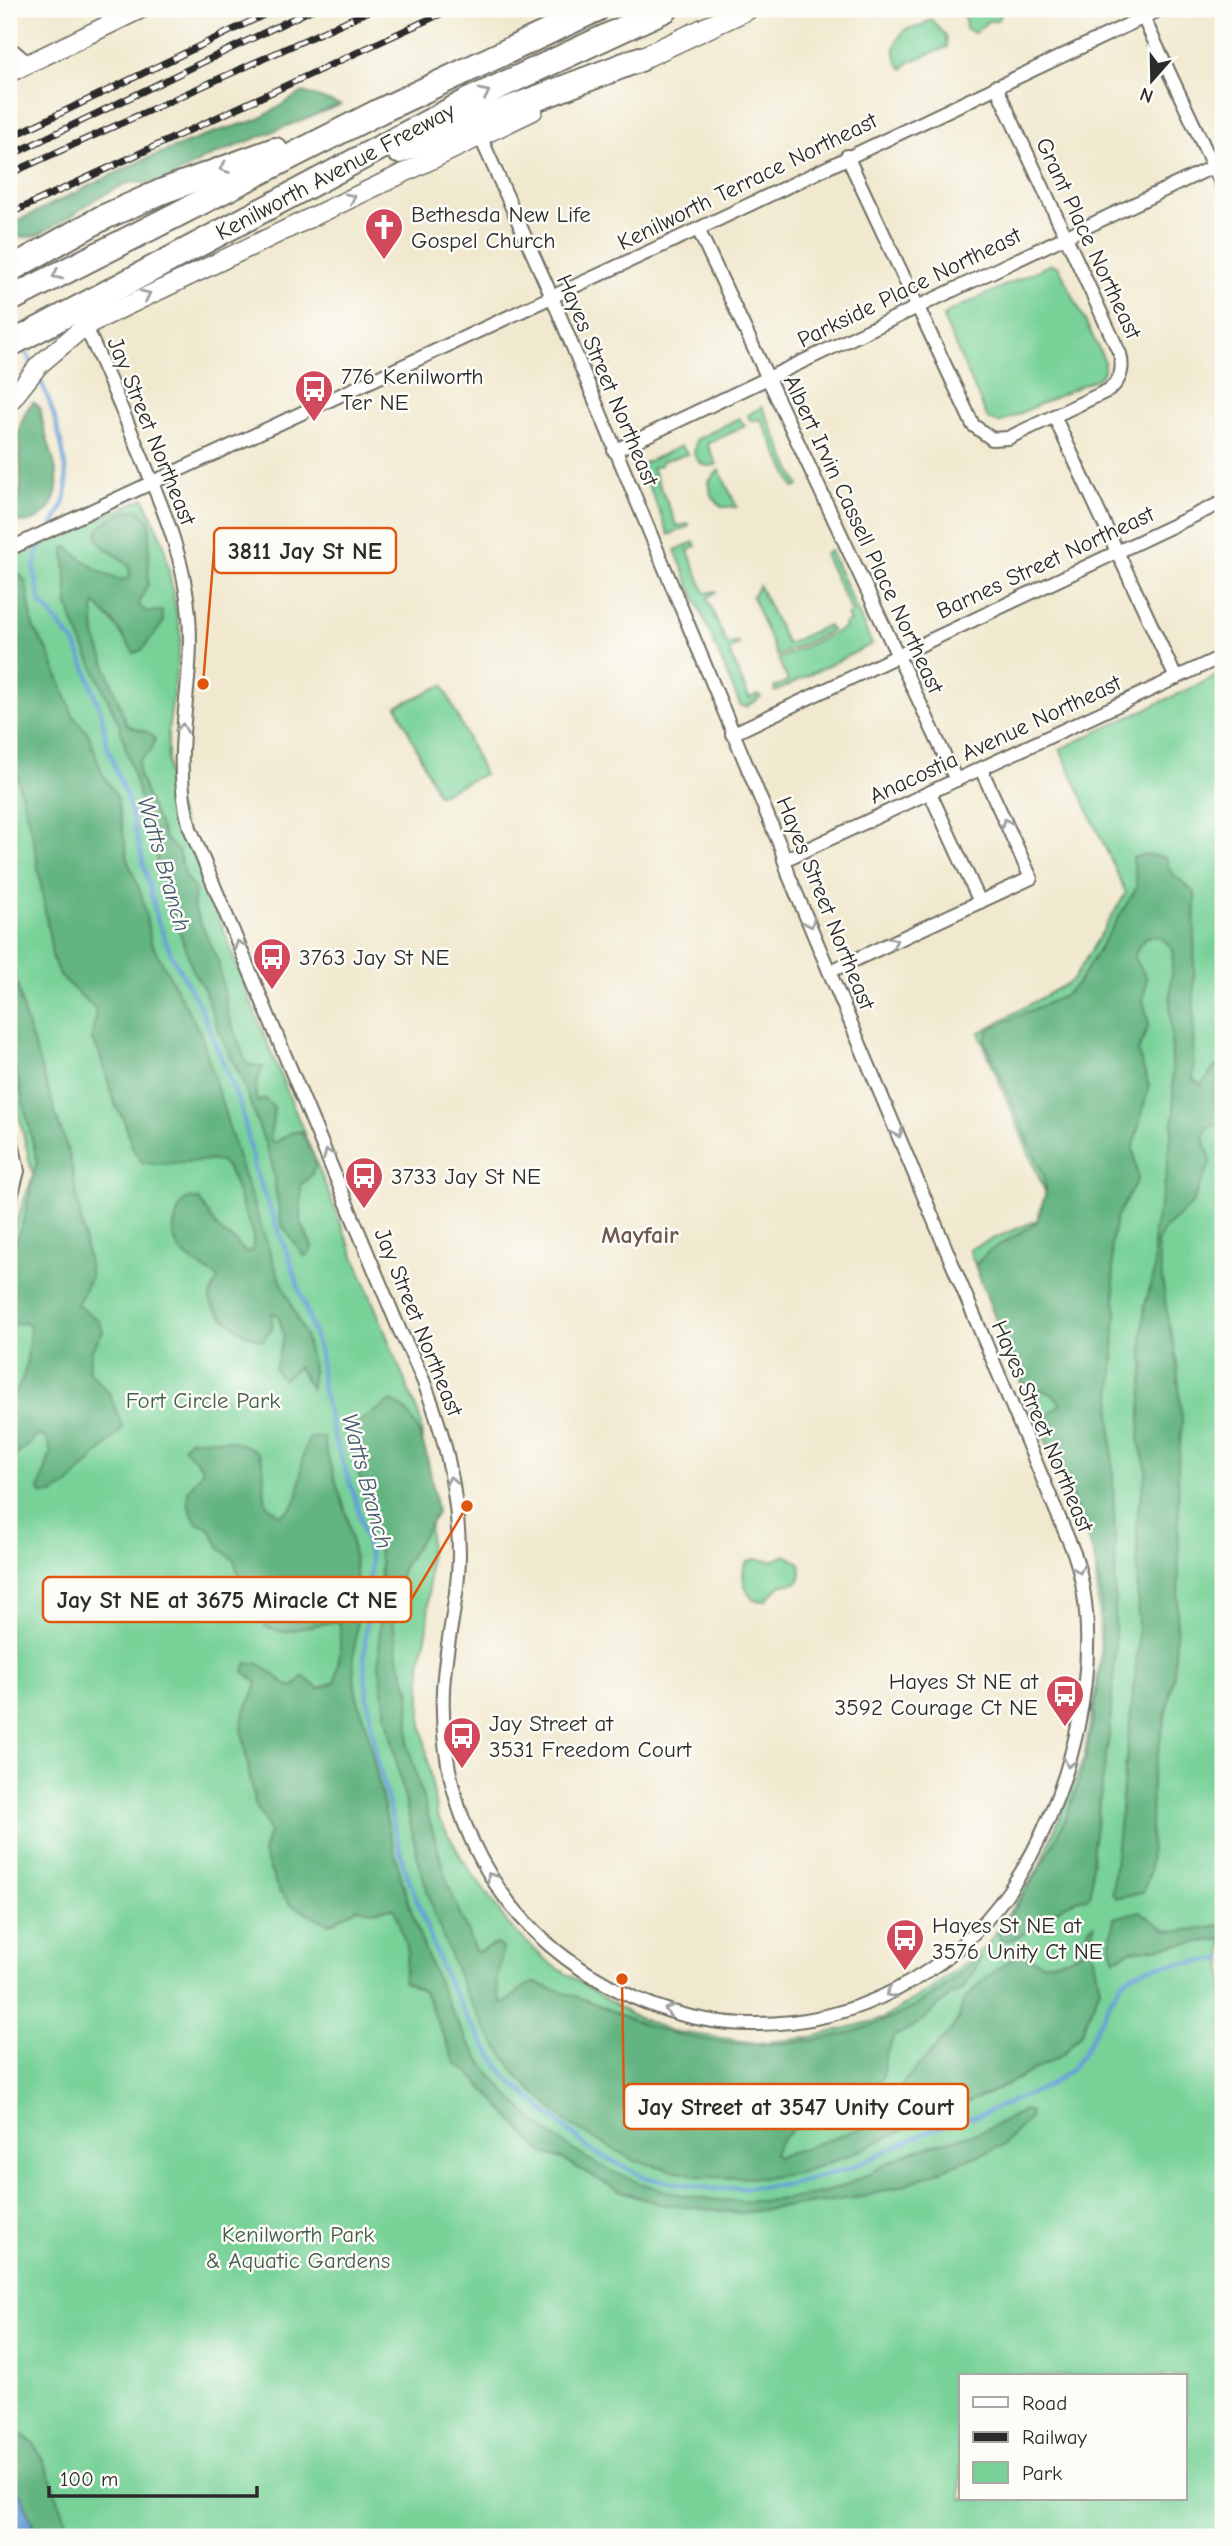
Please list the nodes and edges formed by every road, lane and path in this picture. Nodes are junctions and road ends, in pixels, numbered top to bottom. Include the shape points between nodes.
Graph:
1 (141, 9) edge
2 (597, 9) edge
3 (666, 9) edge
4 (747, 9) edge
5 (1161, 9) edge
6 (1143, 17) junction
7 (9, 47) edge
8 (640, 59) junction
9 (28, 63) junction
10 (9, 73) edge
11 (996, 86) junction
12 (380, 111) junction
13 (480, 136) junction
14 (846, 156) junction
15 (1218, 164) edge
16 (316, 181) junction
17 (1223, 187) edge
18 (698, 229) junction
19 (1065, 235) junction
20 (10, 269) edge
21 (16, 296) edge
22 (552, 297) junction
23 (916, 307) junction
24 (85, 326) junction
25 (9, 345) edge
26 (768, 378) junction
27 (11, 400) edge
28 (1054, 416) junction
29 (614, 451) junction
30 (152, 483) junction
31 (1223, 502) edge
32 (10, 549) edge
33 (1116, 552) junction
34 (898, 655) junction
35 (1223, 656) edge
36 (1176, 678) junction
37 (732, 734) junction
38 (981, 769) junction
39 (956, 780) junction
40 (930, 793) junction
41 (784, 860) junction
42 (980, 902) junction
43 (831, 971) junction
44 (9, 1126) edge
45 (9, 1205) edge
46 (1081, 1696) joint

1 - 9 main road
2 - 12 highway, Kenilworth Avenue Freeway
16 -> 3 highway, Kenilworth Avenue Freeway via 468,101
4 - 8 main road
5 - 6 street, Kenilworth Terrace Northeast
6 - 11 street, Kenilworth Terrace Northeast
6 - 15 street
7 - 9 street
8 - 13 main road
8 - 16 highway
9 - 10 main road
11 - 14 street, Kenilworth Terrace Northeast
11 - 19 street, Grant Place Northeast
12 -> 20 highway via 163,191 102,218
12 -> 21 highway, Kenilworth Avenue Freeway
13 - 22 street, Hayes Street Northeast
24 -> 13 main road
14 - 18 street, Kenilworth Terrace Northeast
14 - 23 street
15 - 17 street
15 - 19 street, Parkside Place Northeast
16 - 25 highway, Kenilworth Avenue Freeway
18 - 22 street, Kenilworth Terrace Northeast
18 - 26 street, Albert Irvin Cassell Place Northeast
19 - 23 street, Parkside Place Northeast
19 - 28 street, Grant Place Northeast via 1122,366 1120,378 1109,390
22 - 29 street, Hayes Street Northeast
22 - 30 street, Kenilworth Terrace Northeast
23 - 26 street, Parkside Place Northeast
23 - 28 street via 978,431 992,439 1008,438
24 - 27 main road via 56,348
24 - 30 street, Jay Street Northeast
26 - 29 street, Parkside Place Northeast
26 - 34 street, Albert Irvin Cassell Place Northeast
28 - 33 street
29 - 37 street, Hayes Street Northeast
30 - 32 street, Kenilworth Terrace Northeast
46 -> 30 street, Jay Street Northeast via 1068,1770 1036,1847 996,1910 944,1959 885,1996 821,2018 745,2024 687,2015 614,1989 556,1951 506,1899 470,1839 452,1789 444,1737 443,1688 459,1548 451,1477 431,1398 186,812 179,763 190,673 189,613 177,547
31 - 33 street, Barnes Street Northeast
33 - 34 street, Barnes Street Northeast
33 - 36 street
34 - 37 street, Barnes Street Northeast
34 - 39 street, Albert Irvin Cassell Place Northeast
35 - 36 street, Anacostia Avenue Northeast
36 - 38 street, Anacostia Avenue Northeast
37 - 41 street, Hayes Street Northeast
38 - 39 street, Anacostia Avenue Northeast
42 -> 38 street via 1031,878
39 - 40 street, Anacostia Avenue Northeast
40 - 41 street, Anacostia Avenue Northeast
40 - 42 street
41 -> 43 street, Hayes Street Northeast
43 -> 42 street
43 -> 46 street, Hayes Street Northeast via 1074,1553 1086,1614
44 - 45 street via 18,1171

